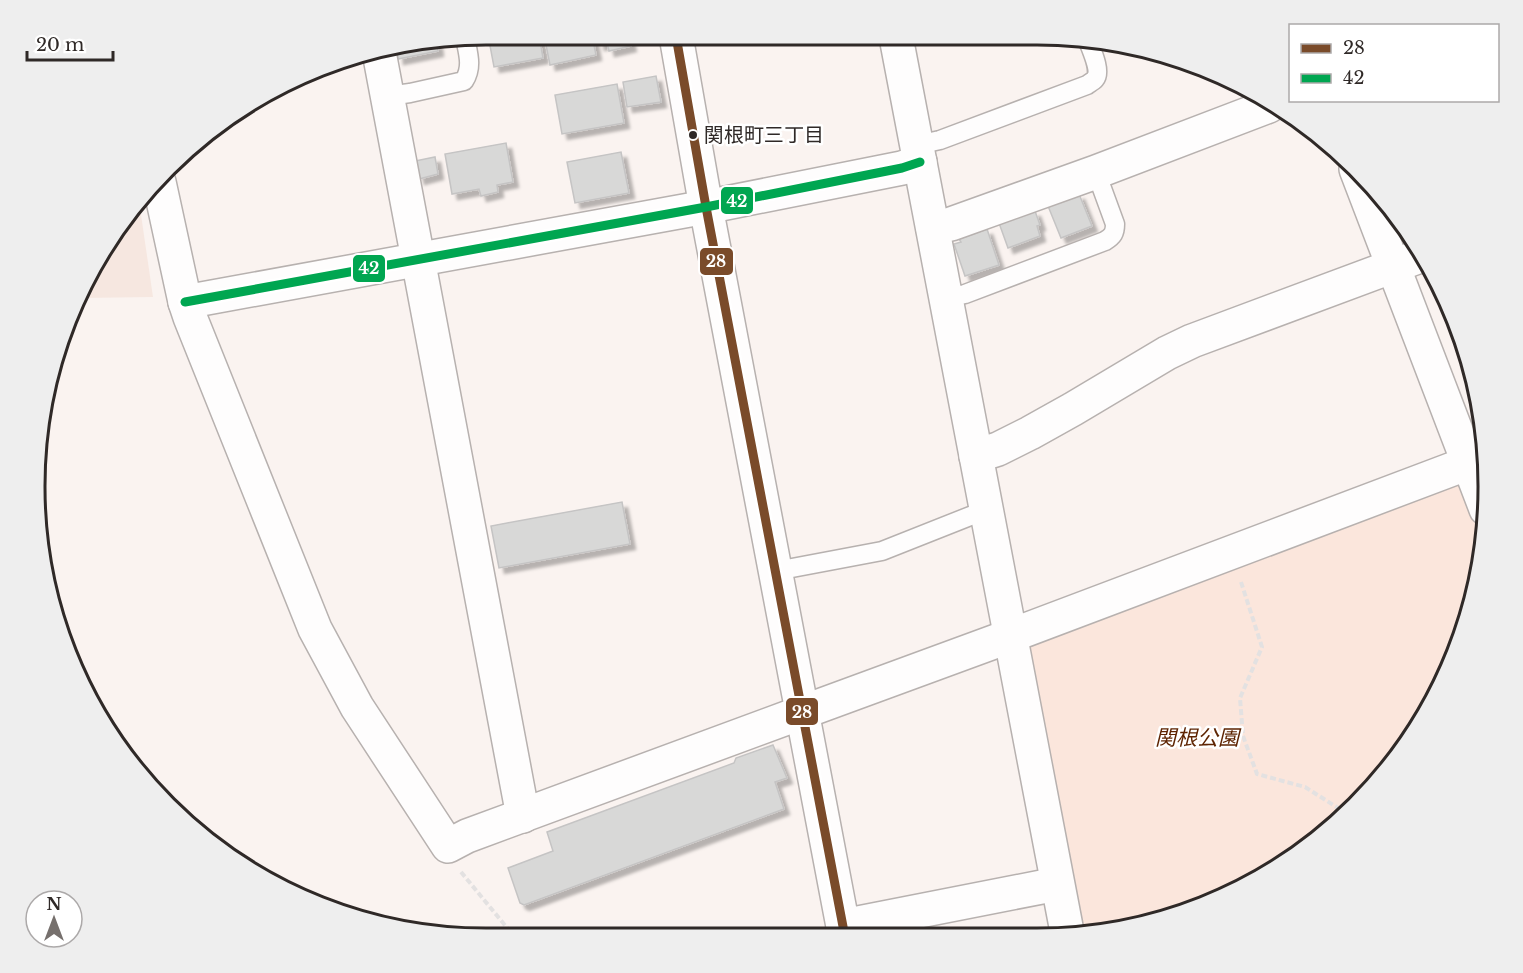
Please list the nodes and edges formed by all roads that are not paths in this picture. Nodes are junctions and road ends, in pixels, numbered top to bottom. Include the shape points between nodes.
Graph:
1 (678, 45) edge
2 (898, 45) edge
3 (466, 46) edge
4 (1091, 49) edge
5 (380, 58) edge
6 (388, 96) junction
7 (1264, 108) edge
8 (918, 154) junction
9 (1096, 172) junction
10 (160, 189) edge
11 (1377, 205) edge
12 (705, 207) junction
13 (933, 228) junction
14 (418, 259) junction
15 (1408, 261) edge
16 (946, 298) junction
17 (185, 302) junction
18 (976, 456) junction
19 (1477, 457) edge
20 (1478, 460) edge
21 (986, 512) junction
22 (776, 571) junction
23 (1010, 636) junction
24 (803, 712) junction
25 (523, 816) junction
26 (1058, 884) junction
27 (1066, 927) edge
28 (843, 928) edge
29 (862, 928) edge

1 - 12 street
2 - 8 street
3 - 6 lane via 469,69 464,81
4 - 8 lane via 1098,73 1087,85 940,140
5 - 6 street
6 - 14 street
7 - 9 street
8 - 12 street via 890,170
8 - 13 street
9 - 13 street
9 - 16 lane via 1115,224 1112,236
10 - 17 street
11 - 15 street
12 - 14 street
12 - 22 street
13 - 16 street
14 - 17 street
14 - 25 street
15 - 18 street via 1192,341 1030,433
15 - 19 street
16 - 18 street
17 - 25 street via 315,629 357,707 448,846
18 - 21 street
20 - 23 street
21 - 22 lane via 882,551
21 - 23 street
22 - 24 street
23 - 24 street
23 - 26 street
24 - 25 street
24 - 28 street
26 - 27 street
26 - 29 street

